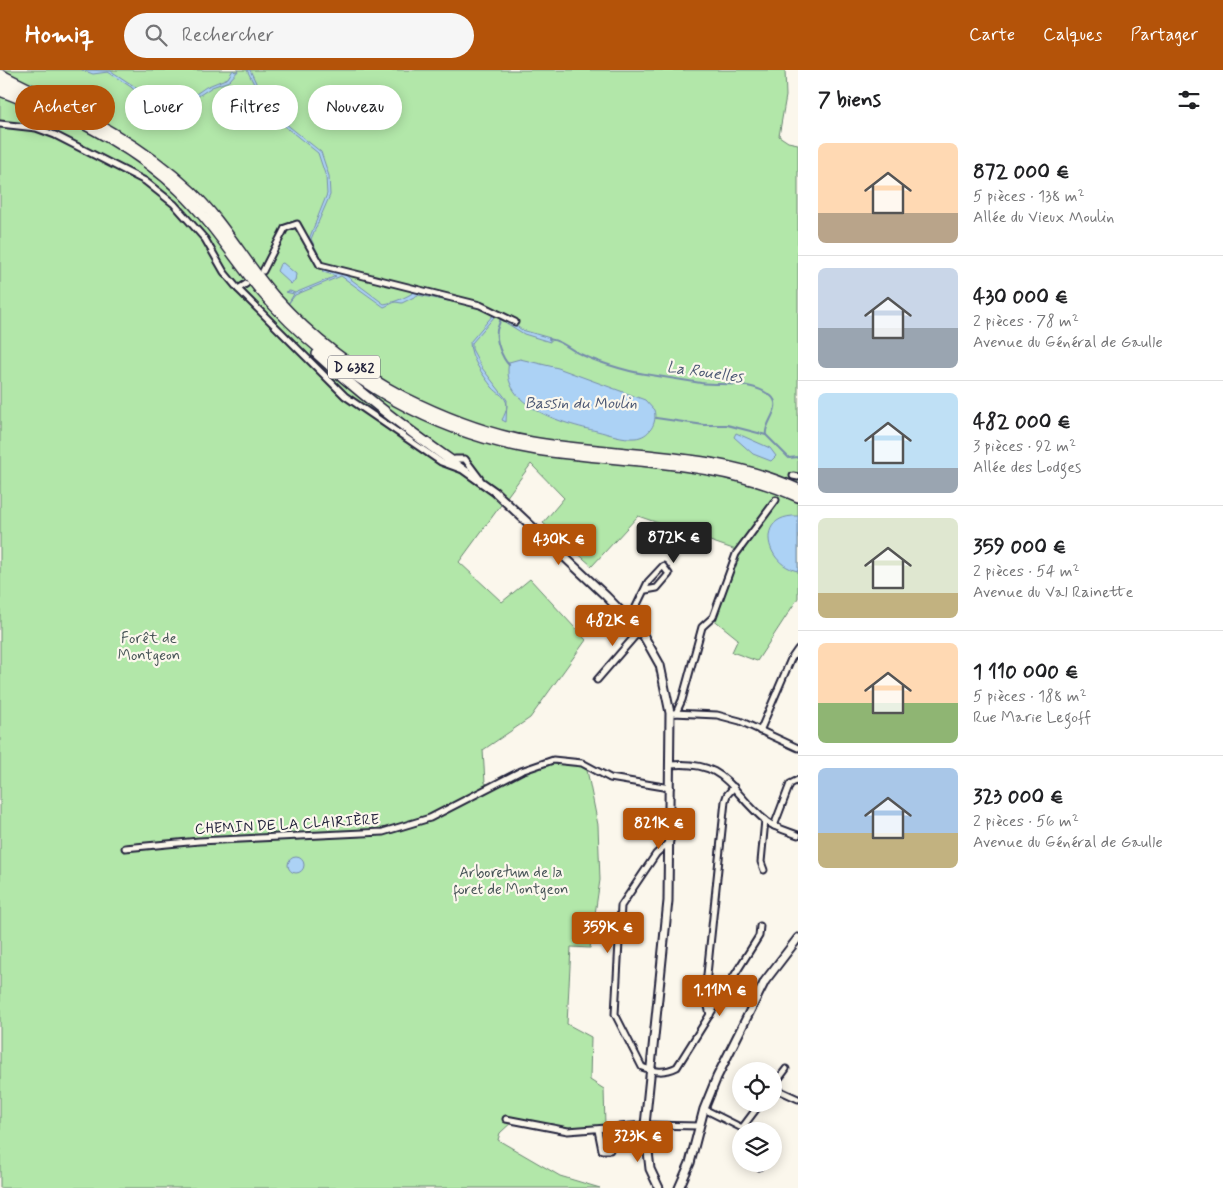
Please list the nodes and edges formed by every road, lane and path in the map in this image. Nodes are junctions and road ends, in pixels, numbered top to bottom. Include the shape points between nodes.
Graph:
1 (2, 70) edge
2 (0, 74) edge
3 (0, 82) edge
4 (22, 85) edge
5 (27, 85) edge
6 (15, 90) edge
7 (0, 91) edge
8 (15, 97) edge
9 (0, 124) edge
10 (92, 130) edge
11 (109, 130) edge
12 (263, 271) dead end
13 (246, 284) dead end
14 (238, 289) junction
15 (260, 290) junction
16 (515, 322) dead end
17 (451, 464) junction
18 (480, 480) junction
19 (798, 489) edge
20 (798, 496) edge
21 (776, 500) dead end
22 (646, 590) junction
23 (630, 619) junction
24 (642, 633) junction
25 (798, 649) edge
26 (791, 659) junction
27 (798, 662) edge
28 (598, 680) dead end
29 (673, 713) junction
30 (760, 731) junction
31 (798, 748) edge
32 (670, 765) junction
33 (798, 780) edge
34 (734, 787) junction
35 (670, 788) junction
36 (765, 820) junction
37 (774, 826) junction
38 (798, 835) edge
39 (670, 840) junction
40 (125, 848) dead end
41 (764, 870) dead end
42 (760, 926) dead end
43 (798, 938) edge
44 (710, 1015) junction
45 (786, 1069) dead end
46 (650, 1070) junction
47 (782, 1075) edge
48 (782, 1091) edge
49 (798, 1099) edge
50 (704, 1109) junction
51 (506, 1119) dead end
52 (732, 1123) edge
53 (645, 1125) junction
54 (700, 1126) junction
55 (598, 1130) junction
56 (610, 1150) dead end
57 (659, 1188) edge
58 (679, 1188) edge

1 - 5 highway
2 - 4 highway, D 6382
3 - 6 highway, D 6382
7 - 8 highway
9 - 14 street via 36,128 145,181 174,204 205,239
10 - 15 highway, D 6382 via 130,151 180,191 201,213
11 - 19 highway, D 6382 via 165,168 199,199 275,297 300,321 349,363 403,396 436,412 495,433 570,447 710,462 756,472
12 - 16 street via 285,228 297,224 323,266 480,305
13 - 14 street
14 - 17 street via 345,396
15 - 17 highway via 295,334 351,386
15 - 20 highway, D 6382 via 294,327 340,366 396,401 440,423 472,435 535,450 702,468
17 - 18 street
17 - 18 street via 460,458 468,461
18 - 23 street
21 - 29 street via 736,554 713,617 702,627 685,692
22 - 22 street via 657,588 669,574 663,566 648,582
22 - 23 street
23 - 24 street
24 - 28 street via 635,636
24 - 29 street via 660,666
25 - 26 street
26 - 27 street
26 - 30 street
29 - 30 street via 717,715
29 - 32 street
30 - 31 street
32 - 34 street via 707,768 722,775
32 - 35 street
33 - 37 street via 790,784
34 - 36 street
34 - 44 street via 725,801 705,994
35 - 39 street
35 - 40 street, CHEMIN DE LA CLAIRIÈRE via 610,778 582,764 552,760 521,771 430,818 383,832 204,840
36 - 37 street
36 - 41 street via 761,862
37 - 38 street
39 - 46 street via 668,901
39 - 46 street via 656,854 621,906 615,1014 642,1067
42 - 44 street via 759,936
43 - 50 street via 764,981
44 - 46 street via 677,1067 667,1072
45 - 47 street
46 - 53 street
48 - 49 street
50 - 52 street
50 - 54 street
51 - 55 street via 568,1131
53 - 54 street
53 - 55 street
53 - 57 street via 650,1170
54 - 58 street
55 - 56 street via 600,1148

